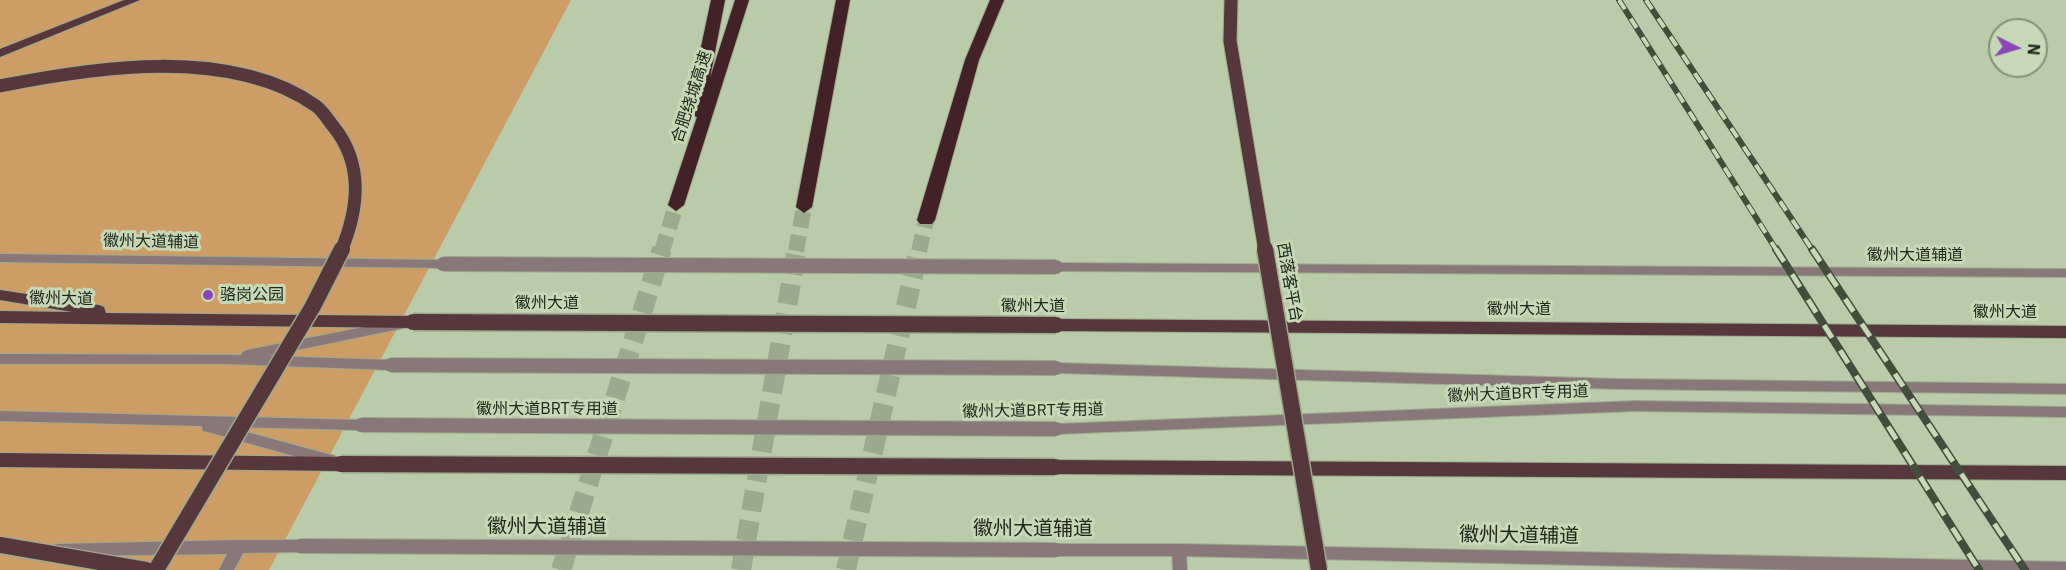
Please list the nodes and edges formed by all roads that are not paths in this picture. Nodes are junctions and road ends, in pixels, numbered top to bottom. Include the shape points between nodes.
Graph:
1 (134, 0) edge
2 (718, 0) edge
3 (742, 0) edge
4 (843, 0) edge
5 (997, 0) edge
6 (1232, 0) edge
7 (0, 53) edge
8 (0, 86) edge
9 (804, 207) tunnel mouth
10 (926, 220) tunnel mouth
11 (0, 258) edge
12 (2066, 273) edge
13 (0, 295) edge
14 (0, 317) edge
15 (152, 320) junction
16 (413, 322) junction
17 (2066, 332) edge
18 (0, 359) edge
19 (226, 359) junction
20 (2066, 389) edge
21 (2066, 412) edge
22 (0, 416) edge
23 (189, 422) junction
24 (0, 460) edge
25 (341, 464) junction
26 (2066, 473) edge
27 (0, 545) edge
28 (239, 546) junction
29 (1179, 550) junction
30 (0, 551) edge
31 (2066, 569) edge
32 (146, 570) edge
33 (156, 570) edge
34 (226, 570) edge
35 (1180, 570) edge
36 (1319, 570) edge

1 - 7 main road
2 - 3 highway, 合肥绕城高速 via 676,205
4 - 9 highway
5 - 10 highway via 972,60
6 - 36 main road, 西落客平台, bridge via 1230,41
8 - 33 main road, bridge via 127,68 228,71 273,83 309,101 337,126 353,157 357,195 346,239 320,291
11 - 12 street, 徽州大道辅道, bridge
13 - 15 main road
14 - 15 main road, 徽州大道
15 - 16 main road, 徽州大道
16 - 17 main road, 徽州大道, bridge
16 - 19 street
18 - 19 street, 徽州大道BRT专用道
19 - 20 street, 徽州大道BRT专用道, bridge via 391,365 1056,368 1619,384
21 - 23 street, 徽州大道BRT专用道, bridge via 1636,406 1056,429
22 - 23 street, 徽州大道BRT专用道
23 - 25 street
24 - 25 main road
25 - 26 main road, bridge
27 - 32 main road, bridge
28 - 29 street, 徽州大道辅道, bridge
28 - 30 street, 徽州大道辅道
28 - 34 street
29 - 31 street, 徽州大道辅道
29 - 35 street

